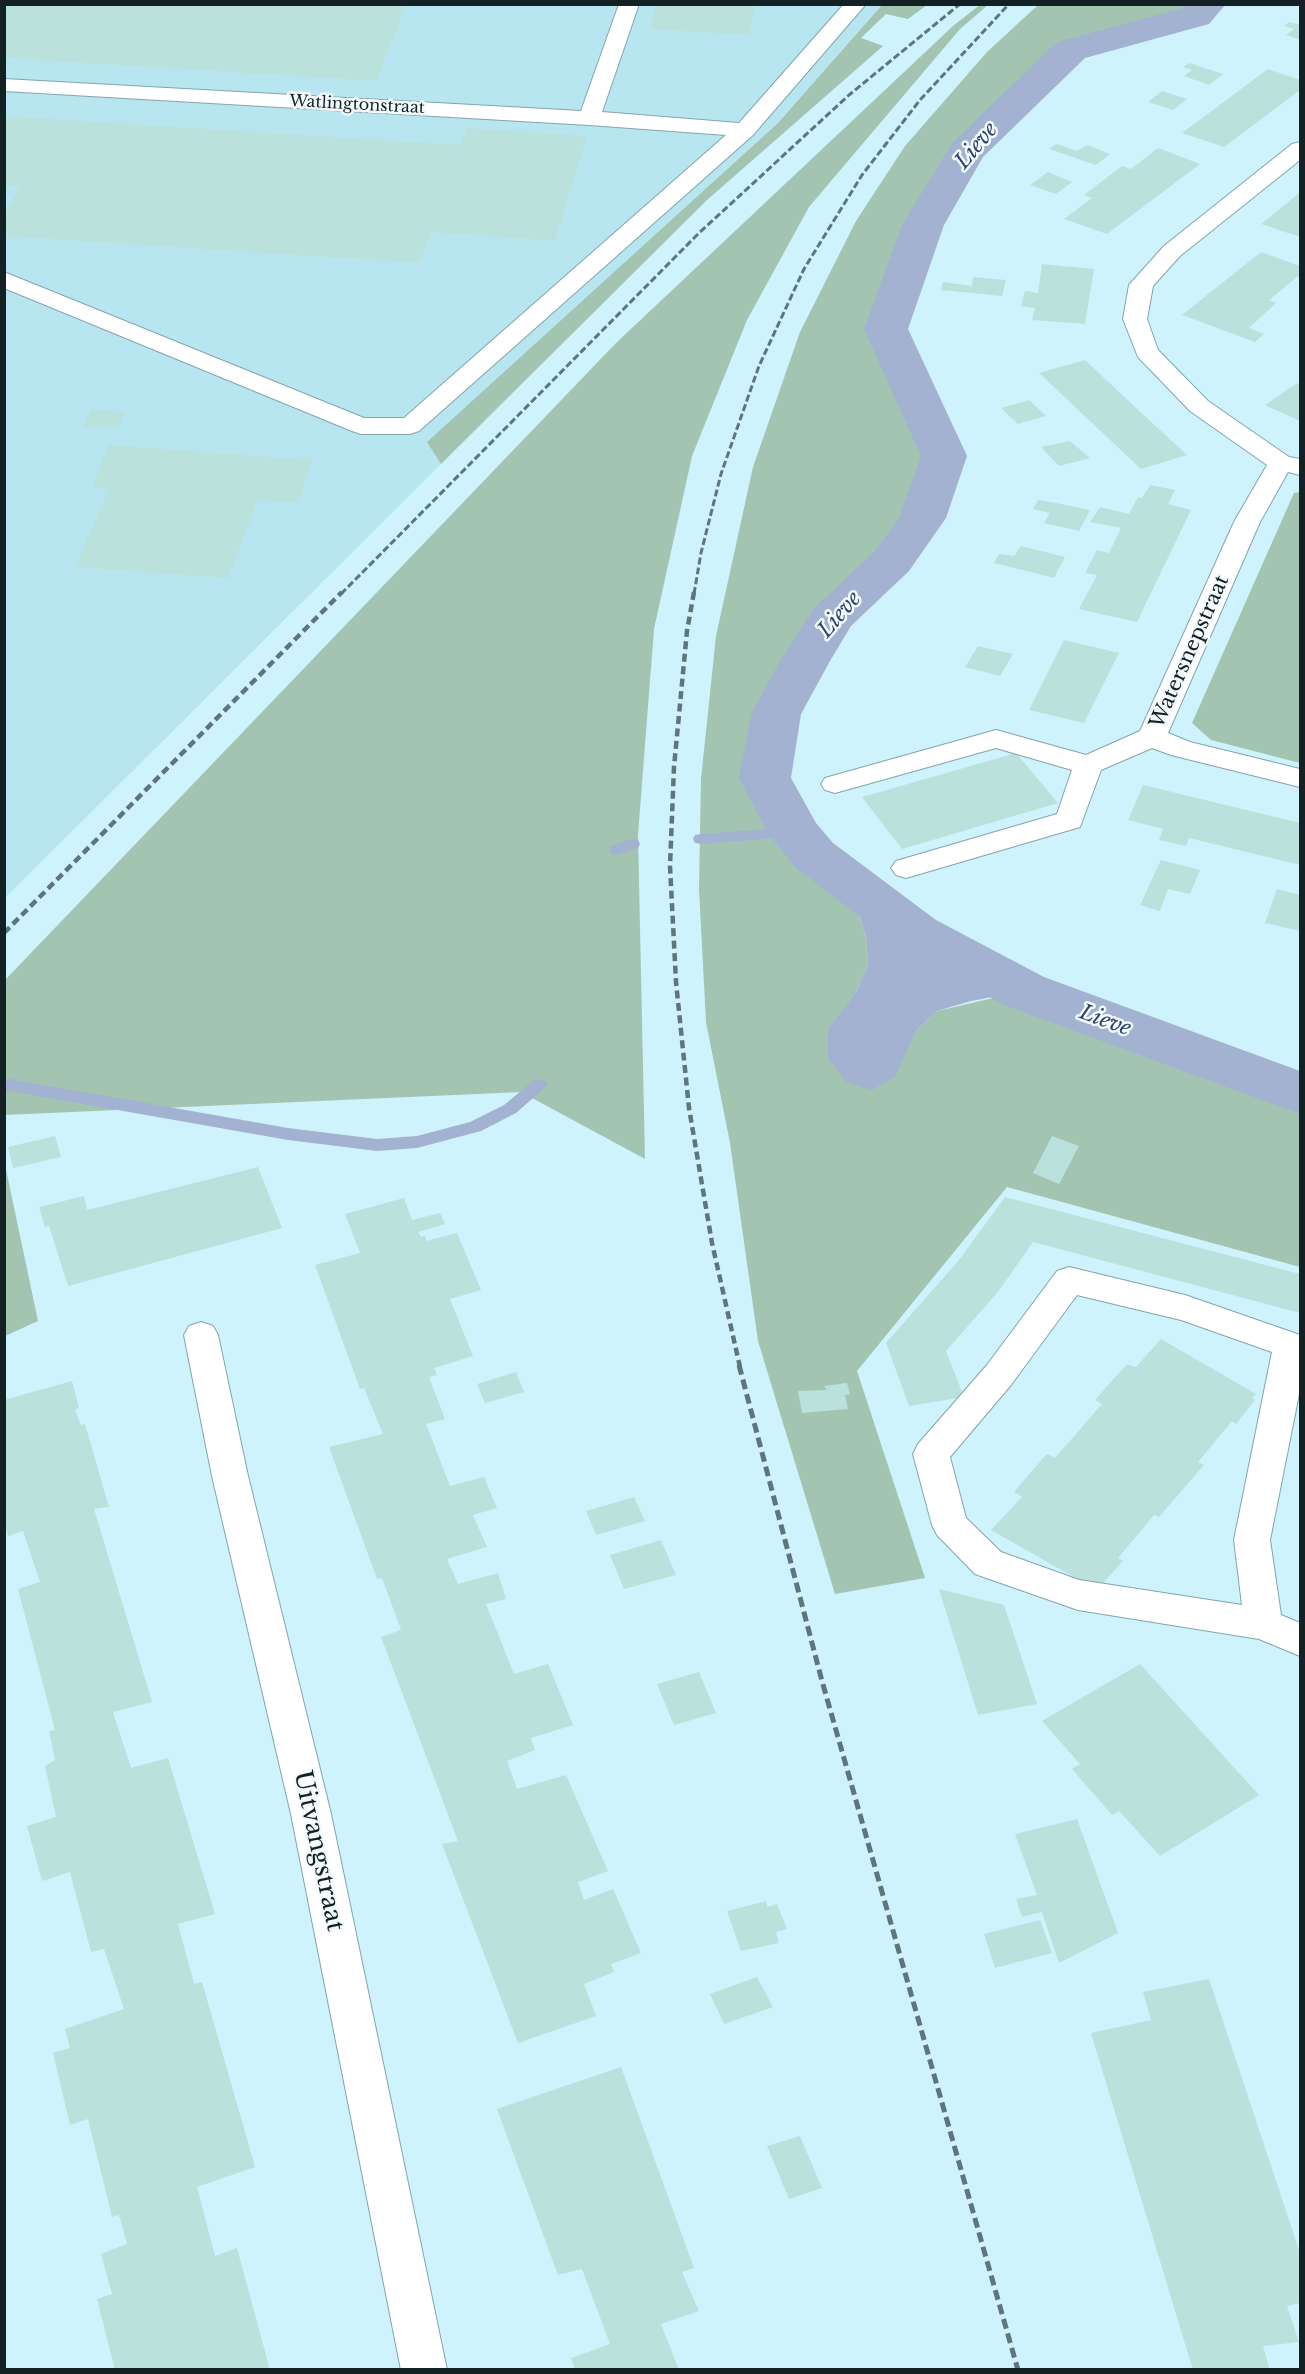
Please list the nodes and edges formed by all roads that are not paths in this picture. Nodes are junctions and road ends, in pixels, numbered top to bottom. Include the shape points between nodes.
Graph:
1 (629, 4) edge
2 (856, 4) edge
3 (4, 85) edge
4 (589, 118) junction
5 (745, 130) junction
6 (1300, 149) edge
7 (4, 279) edge
8 (1291, 465) edge
9 (1152, 737) junction
10 (1088, 765) junction
11 (1300, 778) edge
12 (835, 784) dead end
13 (906, 868) dead end
14 (201, 1335) dead end
15 (1263, 1624) junction
16 (1300, 1640) edge
17 (424, 2370) edge

1 - 4 street
2 - 5 street
3 - 4 street, Watlingtonstraat
4 - 5 street, Watlingtonstraat
5 - 7 street via 410,426 361,426
6 - 8 street, Watersnepstraat via 1172,251 1141,285 1135,319 1147,351 1199,406
8 - 9 street, Watersnepstraat via 1247,522
9 - 10 street
9 - 11 street, Watersnepstraat via 1181,749
10 - 12 street via 996,739
10 - 13 street via 1070,820
14 - 17 street, Uitvangstraat via 230,1476 311,1814
15 - 15 street via 1252,1540 1292,1345 1185,1308 1069,1280 999,1375 931,1454 950,1525 988,1563 1078,1595
15 - 16 street

